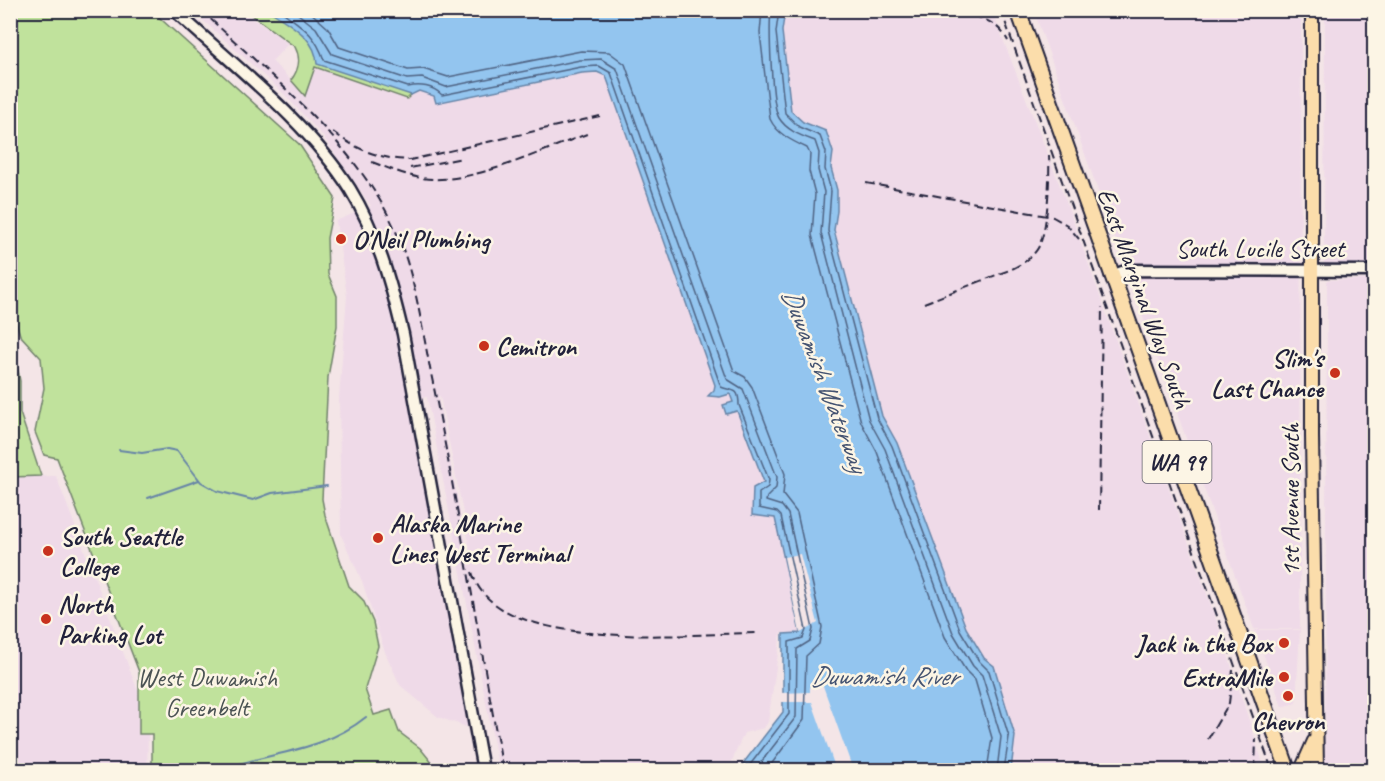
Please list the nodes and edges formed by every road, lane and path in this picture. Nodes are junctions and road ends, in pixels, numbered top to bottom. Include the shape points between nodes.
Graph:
1 (174, 10) edge
2 (1018, 10) edge
3 (1312, 10) edge
4 (1374, 271) edge
5 (1311, 272) junction
6 (1111, 276) junction
7 (1315, 737) junction
8 (483, 771) edge
9 (1288, 771) edge
10 (1301, 771) edge
11 (1317, 771) edge

1 - 8 main road via 319,146 349,189 379,250 403,334
2 - 6 highway, East Marginal Way South / WA 99
3 - 5 main road, 1st Avenue South
4 - 5 main road, South Lucile Street
5 - 6 main road, South Lucile Street via 1128,270
5 - 7 main road, 1st Avenue South
6 - 9 highway, East Marginal Way South / WA 99
7 - 10 main road, 1st Avenue South
7 - 11 main road, 1st Avenue South

